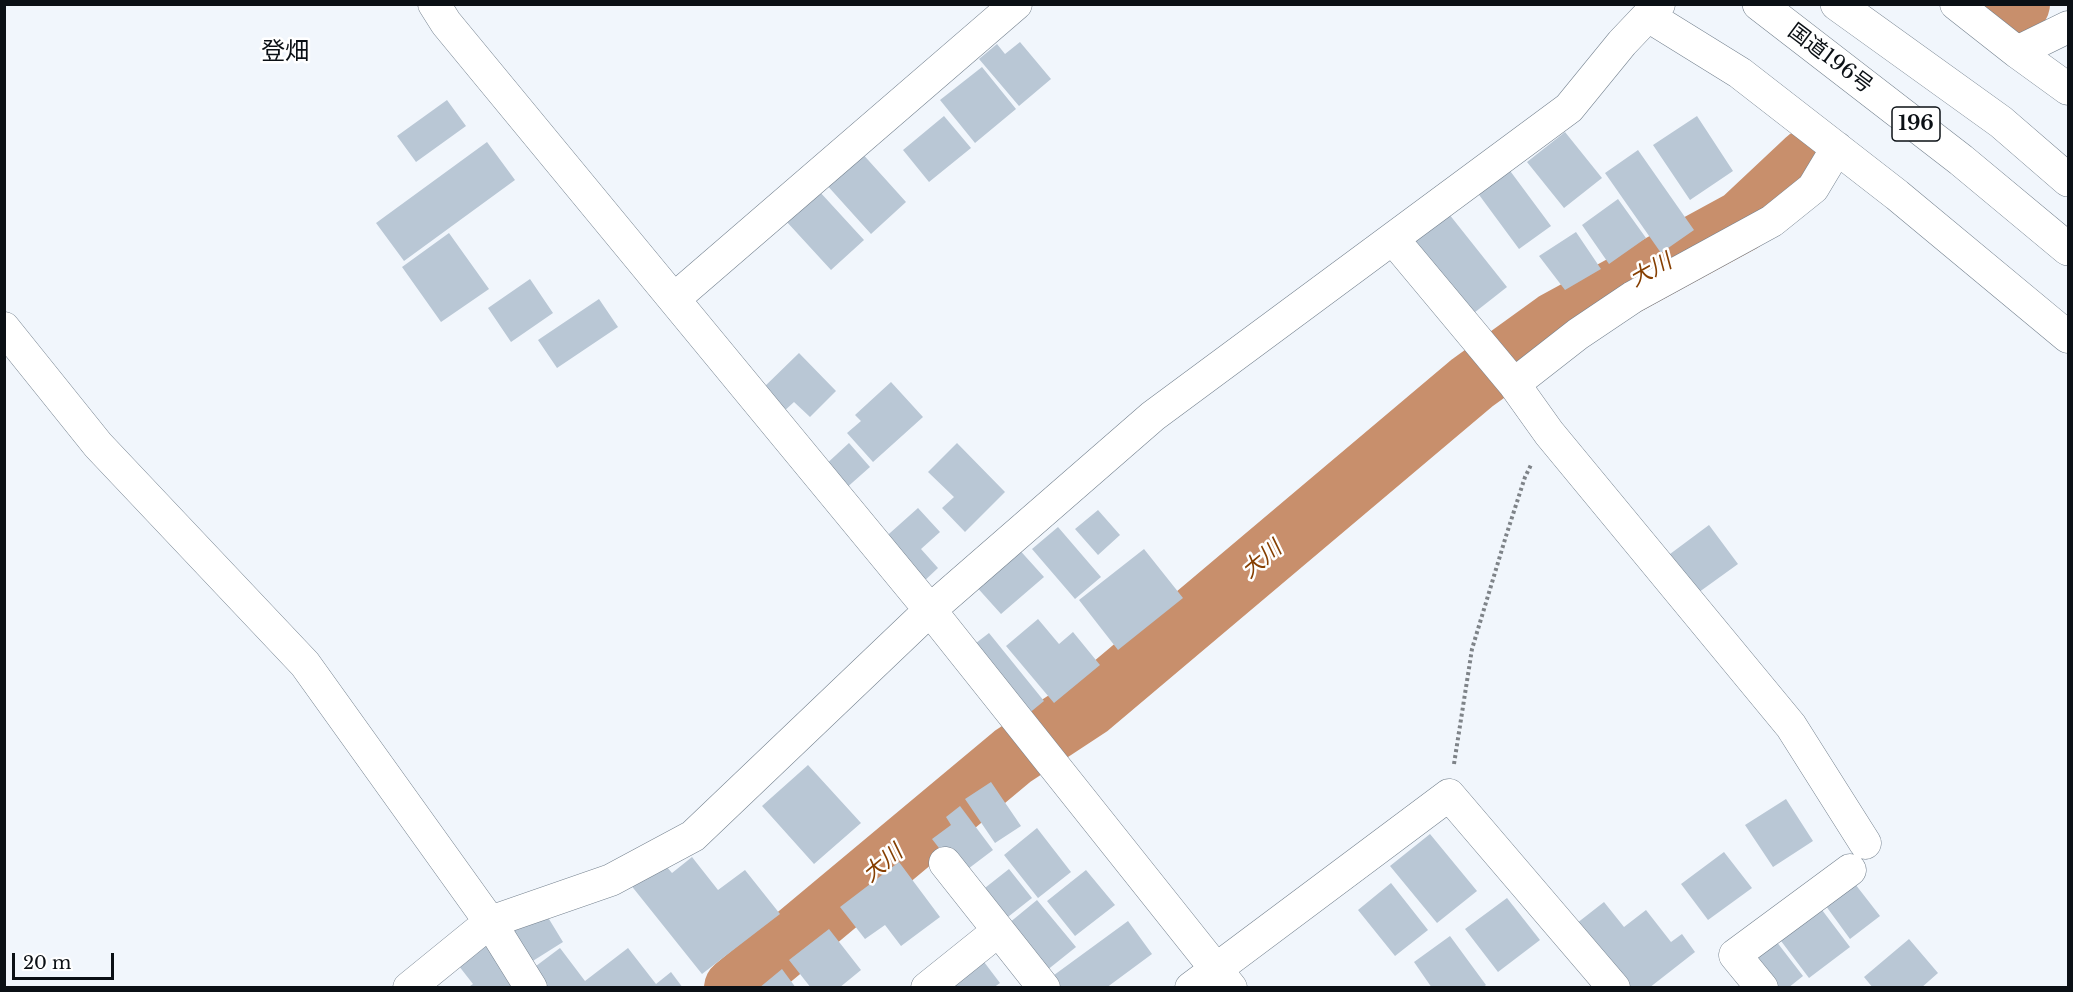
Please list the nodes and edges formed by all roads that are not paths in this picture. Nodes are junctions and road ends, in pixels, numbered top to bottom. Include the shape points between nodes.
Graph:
1 (434, 4) edge
2 (1016, 4) edge
3 (1759, 4) edge
4 (1837, 4) edge
5 (1956, 4) edge
6 (1653, 10) edge
7 (2068, 27) edge
8 (2017, 52) junction
9 (2068, 89) edge
10 (1837, 148) junction
11 (2068, 180) edge
12 (1393, 239) junction
13 (2068, 249) edge
14 (674, 298) junction
15 (4, 328) edge
16 (2068, 337) edge
17 (1514, 384) junction
18 (930, 610) junction
19 (1865, 843) dead end
20 (945, 863) dead end
21 (1850, 870) dead end
22 (490, 922) junction
23 (998, 930) junction
24 (1223, 978) edge
25 (409, 987) edge
26 (531, 987) edge
27 (927, 987) edge
28 (1044, 987) edge
29 (1191, 987) edge
30 (1614, 987) edge
31 (1762, 987) edge

1 - 14 street
2 - 14 street
3 - 13 highway, 国道196号 / 196 via 1961,160
4 - 11 highway, 196 via 2001,122
5 - 8 street
6 - 10 street
6 - 12 street via 1569,108
7 - 8 street
8 - 9 street
10 - 16 street
10 - 17 street via 1813,188 1773,220 1633,297
12 - 17 street
12 - 18 street via 1153,416
14 - 18 street
15 - 22 street via 98,445 305,664
17 - 19 street via 1549,433 1791,726
18 - 22 street via 693,836 611,880
18 - 24 street
20 - 23 street
21 - 31 street via 1735,955
22 - 25 street
22 - 26 street
23 - 27 street
23 - 28 street
24 - 29 street
24 - 30 street via 1449,795

